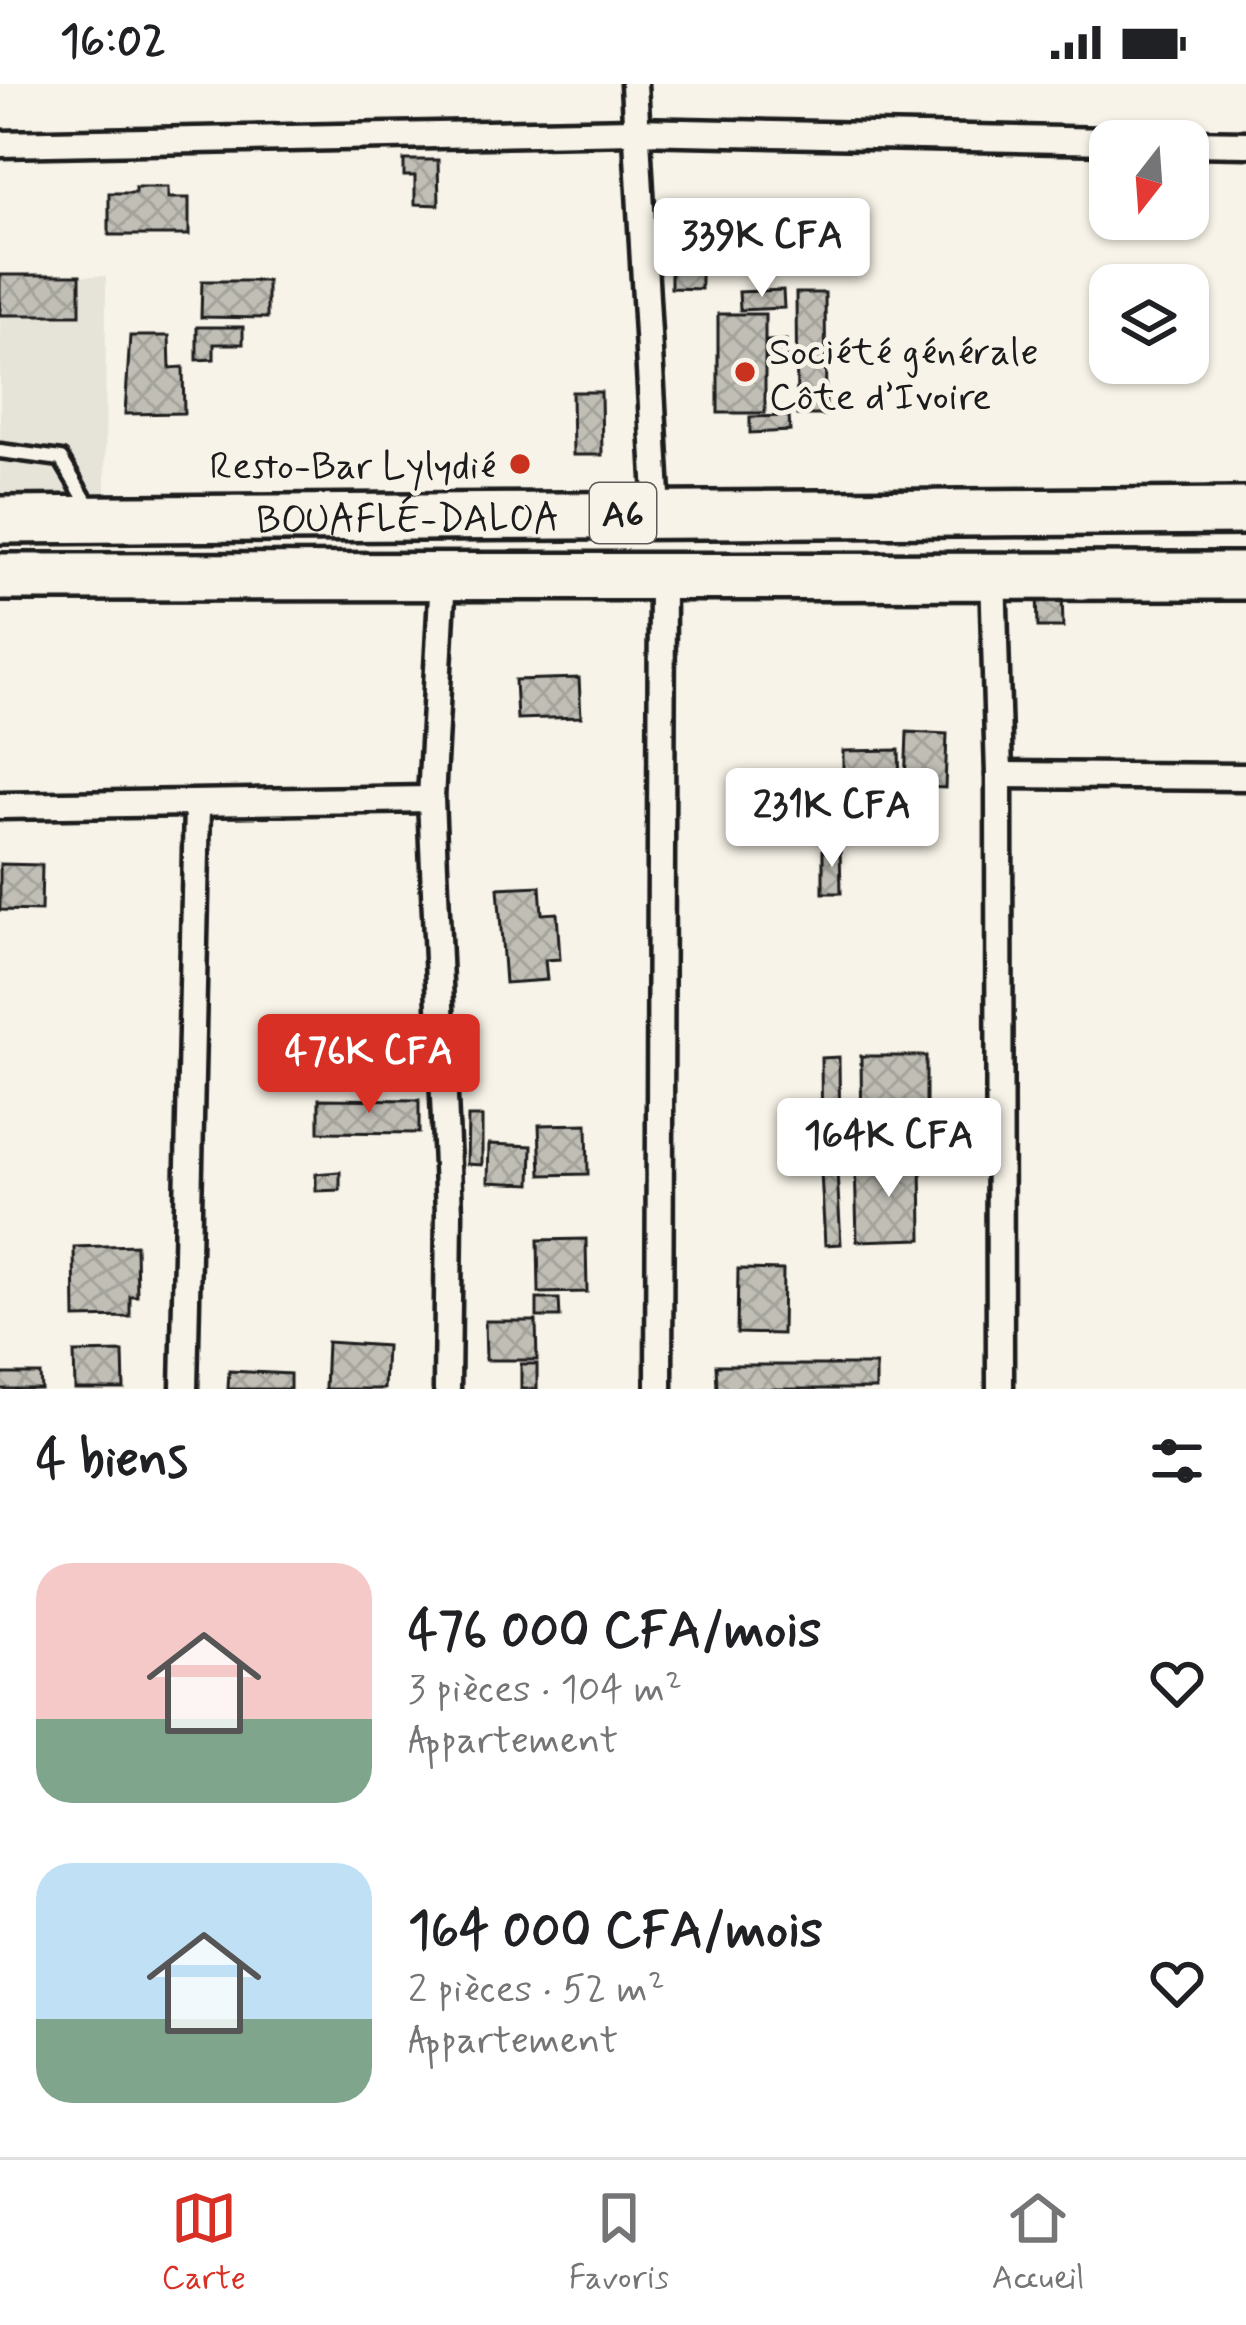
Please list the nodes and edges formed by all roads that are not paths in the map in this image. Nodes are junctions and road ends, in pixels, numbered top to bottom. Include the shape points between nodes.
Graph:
1 (634, 84) edge
2 (634, 131) junction
3 (1089, 141) edge
4 (1209, 143) edge
5 (0, 144) edge
6 (1246, 144) edge
7 (0, 451) edge
8 (1246, 511) edge
9 (658, 513) junction
10 (96, 517) junction
11 (0, 520) edge
12 (993, 573) junction
13 (443, 576) junction
14 (662, 576) junction
15 (1246, 576) edge
16 (0, 577) edge
17 (1000, 776) junction
18 (1246, 777) edge
19 (431, 800) junction
20 (0, 806) edge
21 (197, 806) junction
22 (184, 1389) edge
23 (447, 1389) edge
24 (658, 1389) edge
25 (1000, 1389) edge

1 - 2 street
2 - 3 street
2 - 5 street
2 - 9 street
4 - 6 street
7 - 10 lane via 62,459
8 - 9 highway, BOUAFLÉ-DALOA / A6
9 - 10 highway, BOUAFLÉ-DALOA / A6
10 - 11 highway, BOUAFLÉ-DALOA / A6
12 - 14 highway, BOUAFLÉ-DALOA / A6
12 - 15 highway, BOUAFLÉ-DALOA / A6
12 - 17 street
13 - 14 highway, BOUAFLÉ-DALOA / A6
13 - 16 highway, BOUAFLÉ-DALOA / A6
13 - 19 street
14 - 24 street
17 - 18 street
17 - 25 street
19 - 21 street
19 - 23 street via 449,1212
20 - 21 street
21 - 22 street

